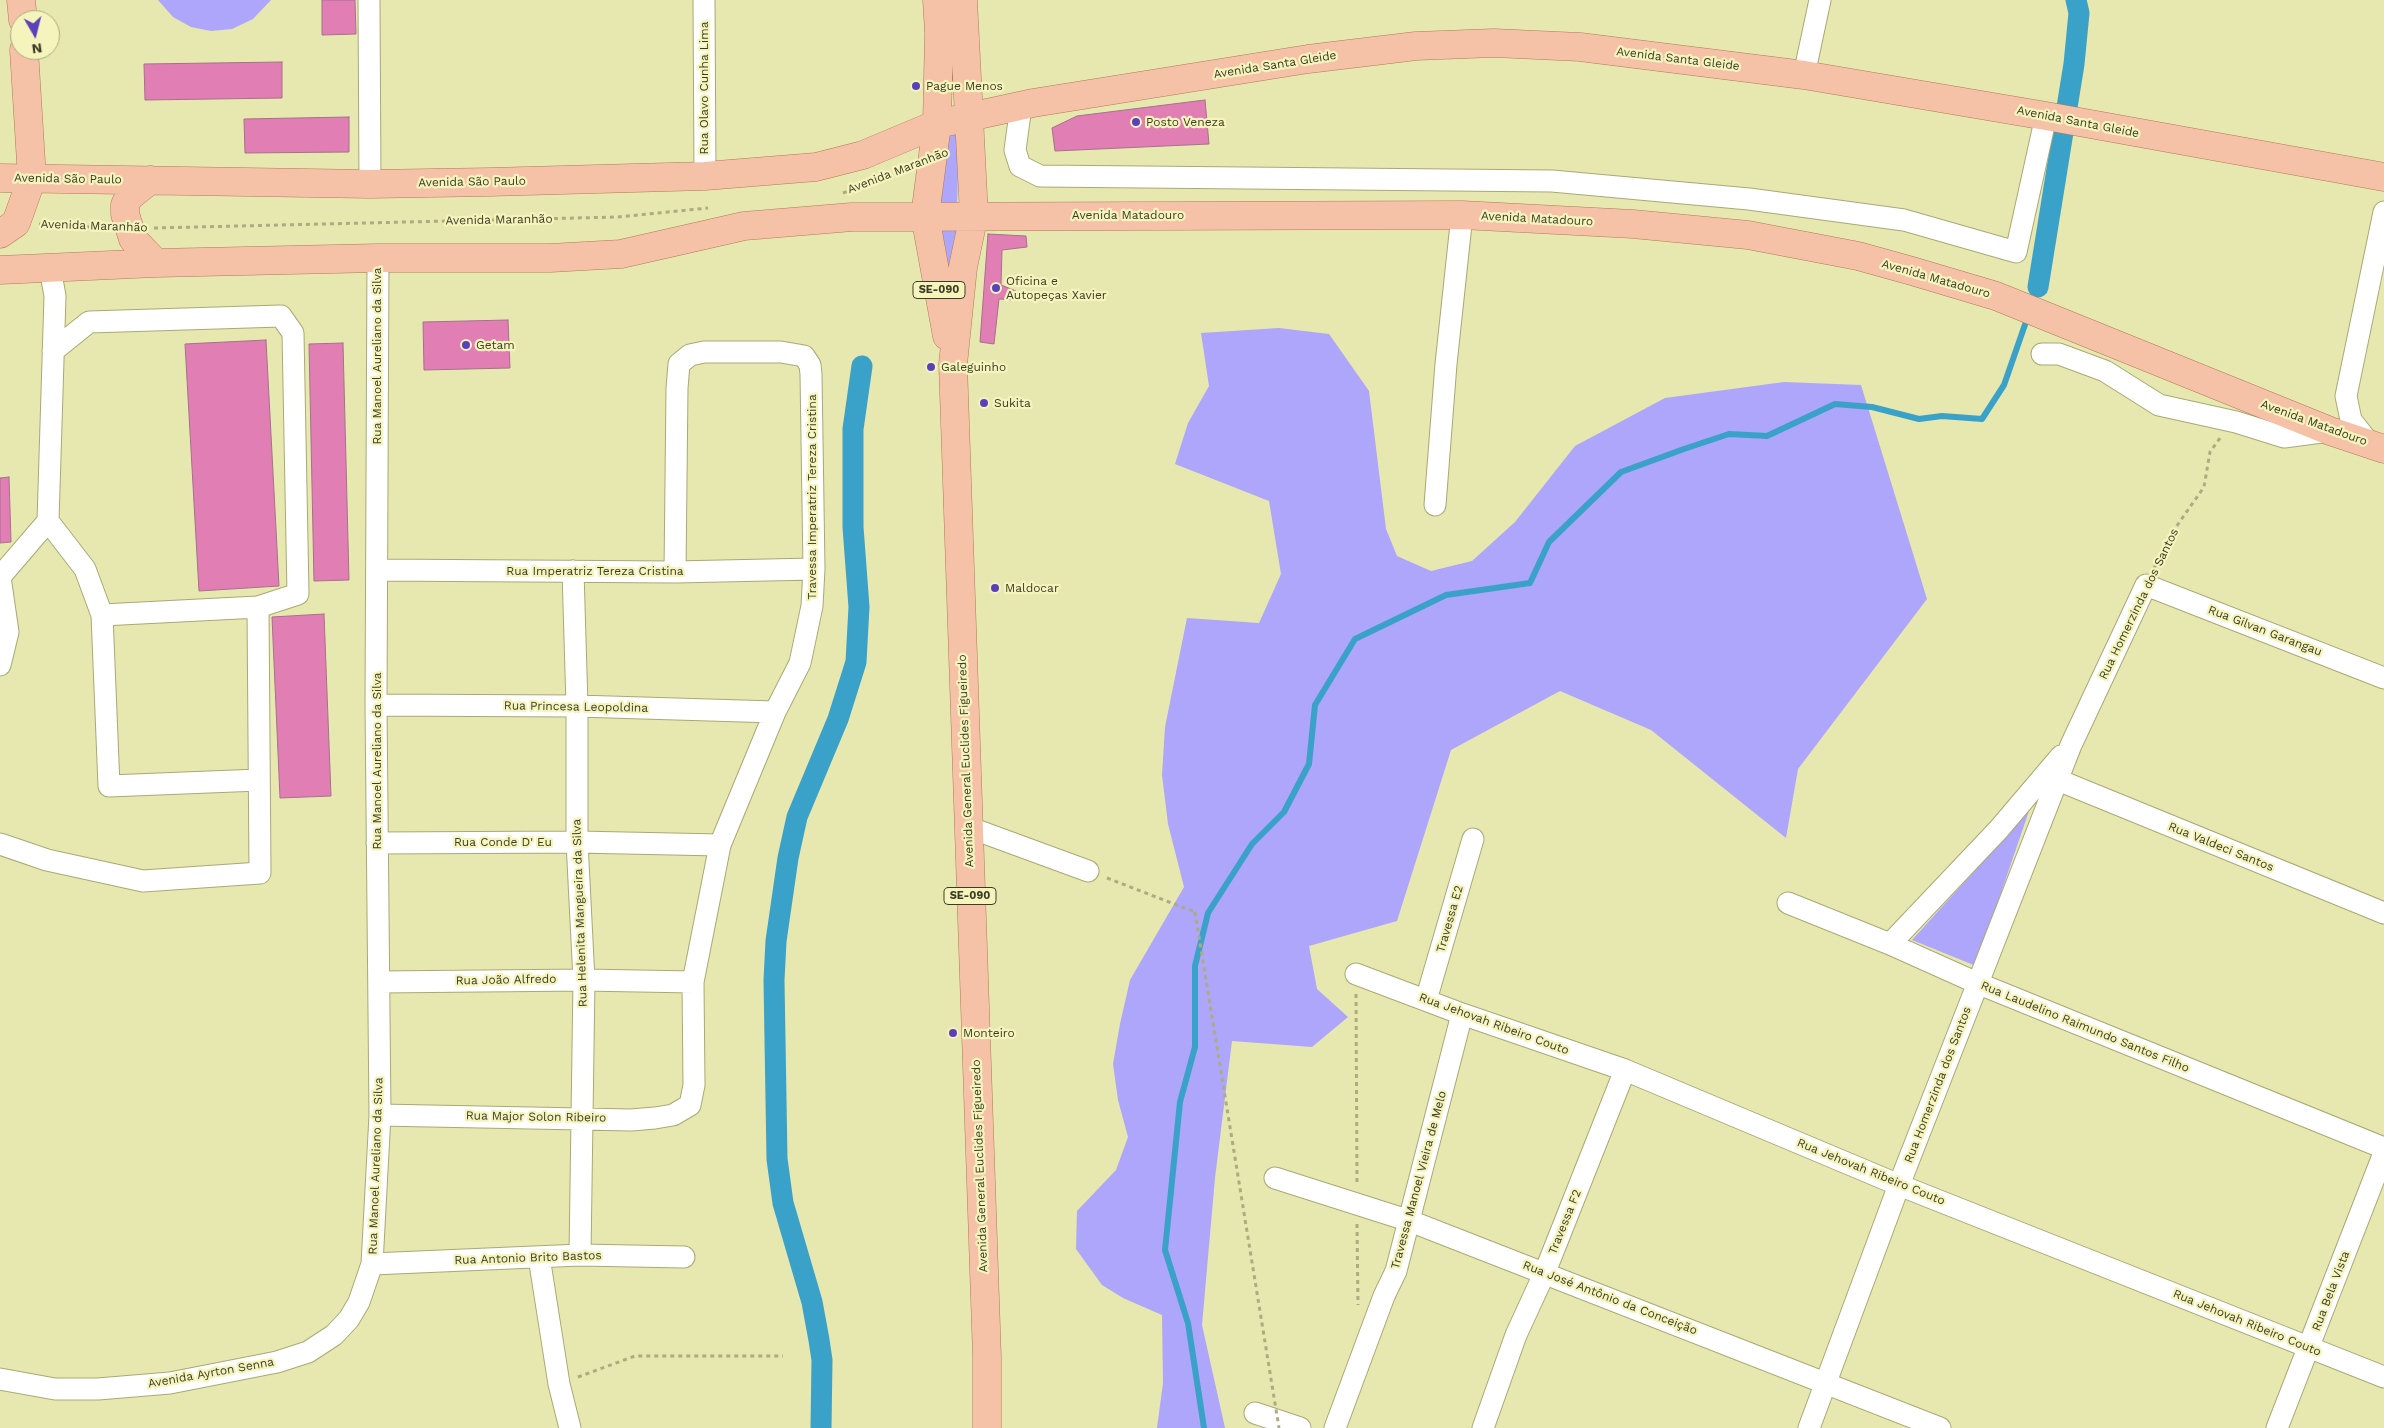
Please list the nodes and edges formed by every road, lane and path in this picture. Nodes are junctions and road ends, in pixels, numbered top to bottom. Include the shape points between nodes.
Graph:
1 (369, 0) edge
2 (704, 0) edge
3 (937, 0) edge
4 (963, 0) edge
5 (1820, 0) edge
6 (25, 60) edge
7 (1804, 75) junction
8 (1021, 106) junction
9 (2048, 116) junction
10 (968, 117) junction
11 (936, 124) junction
12 (932, 158) junction
13 (705, 176) junction
14 (2384, 177) edge
15 (0, 178) edge
16 (32, 178) junction
17 (150, 180) junction
18 (370, 184) junction
19 (837, 195) dead end
20 (713, 208) dead end
21 (2384, 212) edge
22 (974, 215) junction
23 (1462, 215) junction
24 (925, 216) junction
25 (8, 229) edge
26 (128, 229) junction
27 (378, 258) junction
28 (156, 263) junction
29 (50, 268) junction
30 (0, 270) edge
31 (53, 351) junction
32 (2042, 354) dead end
33 (953, 364) junction
34 (2236, 422) junction
35 (2330, 431) junction
36 (2376, 446) edge
37 (1435, 505) dead end
38 (48, 521) junction
39 (814, 569) junction
40 (377, 570) junction
41 (572, 571) junction
42 (675, 572) junction
43 (0, 577) edge
44 (2146, 584) junction
45 (258, 607) junction
46 (102, 615) junction
47 (0, 666) edge
48 (2384, 678) edge
49 (376, 705) junction
50 (577, 706) junction
51 (775, 712) junction
52 (2071, 745) junction
53 (259, 780) junction
54 (2058, 780) junction
55 (968, 827) junction
56 (1473, 839) dead end
57 (377, 842) junction
58 (577, 842) junction
59 (0, 844) edge
60 (720, 845) junction
61 (1088, 871) joint
62 (1788, 903) dead end
63 (2384, 913) edge
64 (1890, 944) junction
65 (1356, 974) dead end
66 (584, 980) junction
67 (379, 982) junction
68 (693, 982) junction
69 (1977, 983) junction
70 (1426, 1000) junction
71 (1462, 1014) junction
72 (1625, 1070) junction
73 (690, 1105) joint
74 (380, 1115) junction
75 (581, 1117) junction
76 (2384, 1148) edge
77 (2384, 1153) edge
78 (1275, 1178) dead end
79 (1899, 1184) junction
80 (1410, 1221) junction
81 (580, 1255) junction
82 (539, 1256) junction
83 (684, 1257) dead end
84 (372, 1264) junction
85 (1545, 1272) junction
86 (2309, 1348) junction
87 (783, 1356) dead end
88 (2384, 1376) edge
89 (0, 1379) edge
90 (1826, 1383) junction
91 (559, 1384) junction
92 (1255, 1413) dead end
93 (570, 1428) edge
94 (987, 1428) edge
95 (1279, 1428) edge
96 (1300, 1428) edge
97 (1335, 1428) edge
98 (1483, 1428) edge
99 (1809, 1428) edge
100 (1940, 1428) edge
101 (2277, 1428) edge

1 - 18 street
2 - 13 street, Rua Olavo Cunha Lima
3 - 11 main road, SE-090
4 - 10 main road, SE-090
5 - 7 street
6 - 16 main road
7 - 8 main road, Avenida Santa Gleide via 1580,47 1416,46 1308,59
7 - 9 main road, Avenida Santa Gleide
8 - 9 street via 1015,150 1020,166 1040,176 1552,181 1749,199 1904,220 2016,252
8 - 10 main road, Avenida Santa Gleide
9 - 14 main road, Avenida Santa Gleide
10 - 11 main road, Avenida Santa Gleide
10 - 22 main road, SE-090
11 - 12 main road, SE-090
11 - 13 main road, Avenida São Paulo via 842,162
12 - 19 path, Avenida Maranhão
12 - 24 main road, SE-090
13 - 18 main road, Avenida São Paulo
15 - 16 main road, Avenida São Paulo
16 - 17 main road, Avenida São Paulo
16 - 25 main road
17 - 18 main road, Avenida São Paulo
17 - 26 main road via 134,191 125,205
20 - 26 path, Avenida Maranhão via 618,218
21 - 36 street via 2346,396 2351,420
22 - 23 main road, Avenida Matadouro
22 - 24 main road, Avenida Matadouro
22 - 33 main road, Avenida General Euclides Figueiredo / SE-090 via 963,267
23 - 35 main road, Avenida Matadouro via 1633,224 1748,236 1858,256 1996,296
23 - 37 street, Avenida Matadouro via 1444,381
24 - 27 main road via 852,217 744,226 621,254 483,259
24 - 33 main road, Avenida General Euclides Figueiredo / SE-090
25 - 26 path, Avenida Maranhão
26 - 28 main road
27 - 28 main road
27 - 40 street, Rua Manoel Aureliano da Silva
28 - 29 main road
29 - 30 main road
29 - 31 street via 54,296
31 - 38 street
31 - 45 street via 89,322 281,316 293,333 298,594
32 - 34 street via 2060,354 2105,371 2159,405
33 - 55 main road, Avenida General Euclides Figueiredo / SE-090
34 - 35 street via 2284,437
34 - 44 path, Rua Homerzinda dos Santos via 2210,452 2204,488 2168,539
35 - 36 main road, Avenida Matadouro
38 - 43 street
38 - 46 street via 85,569
39 - 42 street, Rua Imperatriz Tereza Cristina
39 - 42 street, Travessa Imperatriz Tereza Cristina via 812,374 808,360 804,356 780,352 704,352 684,359 678,369
39 - 51 street, Travessa Imperatriz Tereza Cristina via 812,606 800,663
40 - 41 street, Rua Imperatriz Tereza Cristina
40 - 49 street, Rua Manoel Aureliano da Silva
41 - 42 street, Rua Imperatriz Tereza Cristina
41 - 50 street, Rua Helenita Mangueira da Silva
43 - 47 street via 8,632
44 - 48 street, Rua Gilvan Garangau
44 - 52 street, Rua Homerzinda dos Santos
45 - 46 street
45 - 53 street
46 - 53 street via 109,786
49 - 50 street, Rua Princesa Leopoldina
49 - 57 street, Rua Manoel Aureliano da Silva
50 - 51 street, Rua Princesa Leopoldina
50 - 58 street, Rua Helenita Mangueira da Silva
51 - 60 street, Travessa Imperatriz Tereza Cristina
52 - 54 street, Rua Homerzinda dos Santos
52 - 64 street, Rua Homerzinda dos Santos via 1999,829
53 - 59 street via 260,873 143,881 47,860
54 - 63 street, Rua Valdeci Santos
54 - 69 street, Rua Homerzinda dos Santos
55 - 61 street
55 - 94 main road, Avenida General Euclides Figueiredo / SE-090
56 - 70 street, Travessa E2
57 - 58 street, Rua Conde D' Eu
57 - 67 street, Rua Manoel Aureliano da Silva
58 - 60 street, Rua Conde D' Eu
58 - 66 street, Rua Helenita Mangueira da Silva
60 - 68 street, Travessa Imperatriz Tereza Cristina
61 - 95 path, bridge via 1195,912
62 - 64 street, Rua Laudelino Raimundo Santos Filho
64 - 69 street, Rua Laudelino Raimundo Santos Filho
65 - 70 street, Rua Jehovah Ribeiro Couto
66 - 67 street, Rua João Alfredo
66 - 68 street, Rua João Alfredo
66 - 75 street, Rua Helenita Mangueira da Silva
67 - 74 street, Rua Manoel Aureliano da Silva
68 - 73 street, Travessa Imperatriz Tereza Cristina via 694,1085
69 - 76 street, Rua Laudelino Raimundo Santos Filho
69 - 79 street, Rua Homerzinda dos Santos
70 - 71 street, Rua Jehovah Ribeiro Couto
71 - 72 street, Rua Jehovah Ribeiro Couto
71 - 80 street, Travessa Manoel Vieira de Melo
72 - 79 street, Rua Jehovah Ribeiro Couto
72 - 85 street, Travessa F2
73 - 75 street, Rua Major Solon Ribeiro via 681,1112 655,1118
74 - 75 street, Rua Major Solon Ribeiro
74 - 84 street, Rua Manoel Aureliano da Silva
75 - 81 street, Rua Helenita Mangueira da Silva
77 - 86 street, Rua Bela Vista
78 - 80 street, Rua José Antônio da Conceição
79 - 86 street, Rua Jehovah Ribeiro Couto
79 - 90 street, Rua Homerzinda dos Santos
80 - 85 street, Rua José Antônio da Conceição
80 - 97 street, Travessa Manoel Vieira de Melo via 1396,1270
81 - 82 street, Rua Antonio Brito Bastos
81 - 83 street, Rua Antonio Brito Bastos
82 - 84 street, Rua Antonio Brito Bastos
82 - 91 street
84 - 89 street, Avenida Ayrton Senna via 349,1319 334,1335 308,1352 277,1362 170,1383 98,1389 55,1389
85 - 90 street, Rua José Antônio da Conceição
85 - 98 street, Travessa F2 via 1516,1335
86 - 88 street, Rua Jehovah Ribeiro Couto
86 - 101 street, Rua Bela Vista
87 - 91 path via 635,1356
90 - 99 street, Rua Homerzinda dos Santos
90 - 100 street, Rua José Antônio da Conceição
91 - 93 street
92 - 96 street

